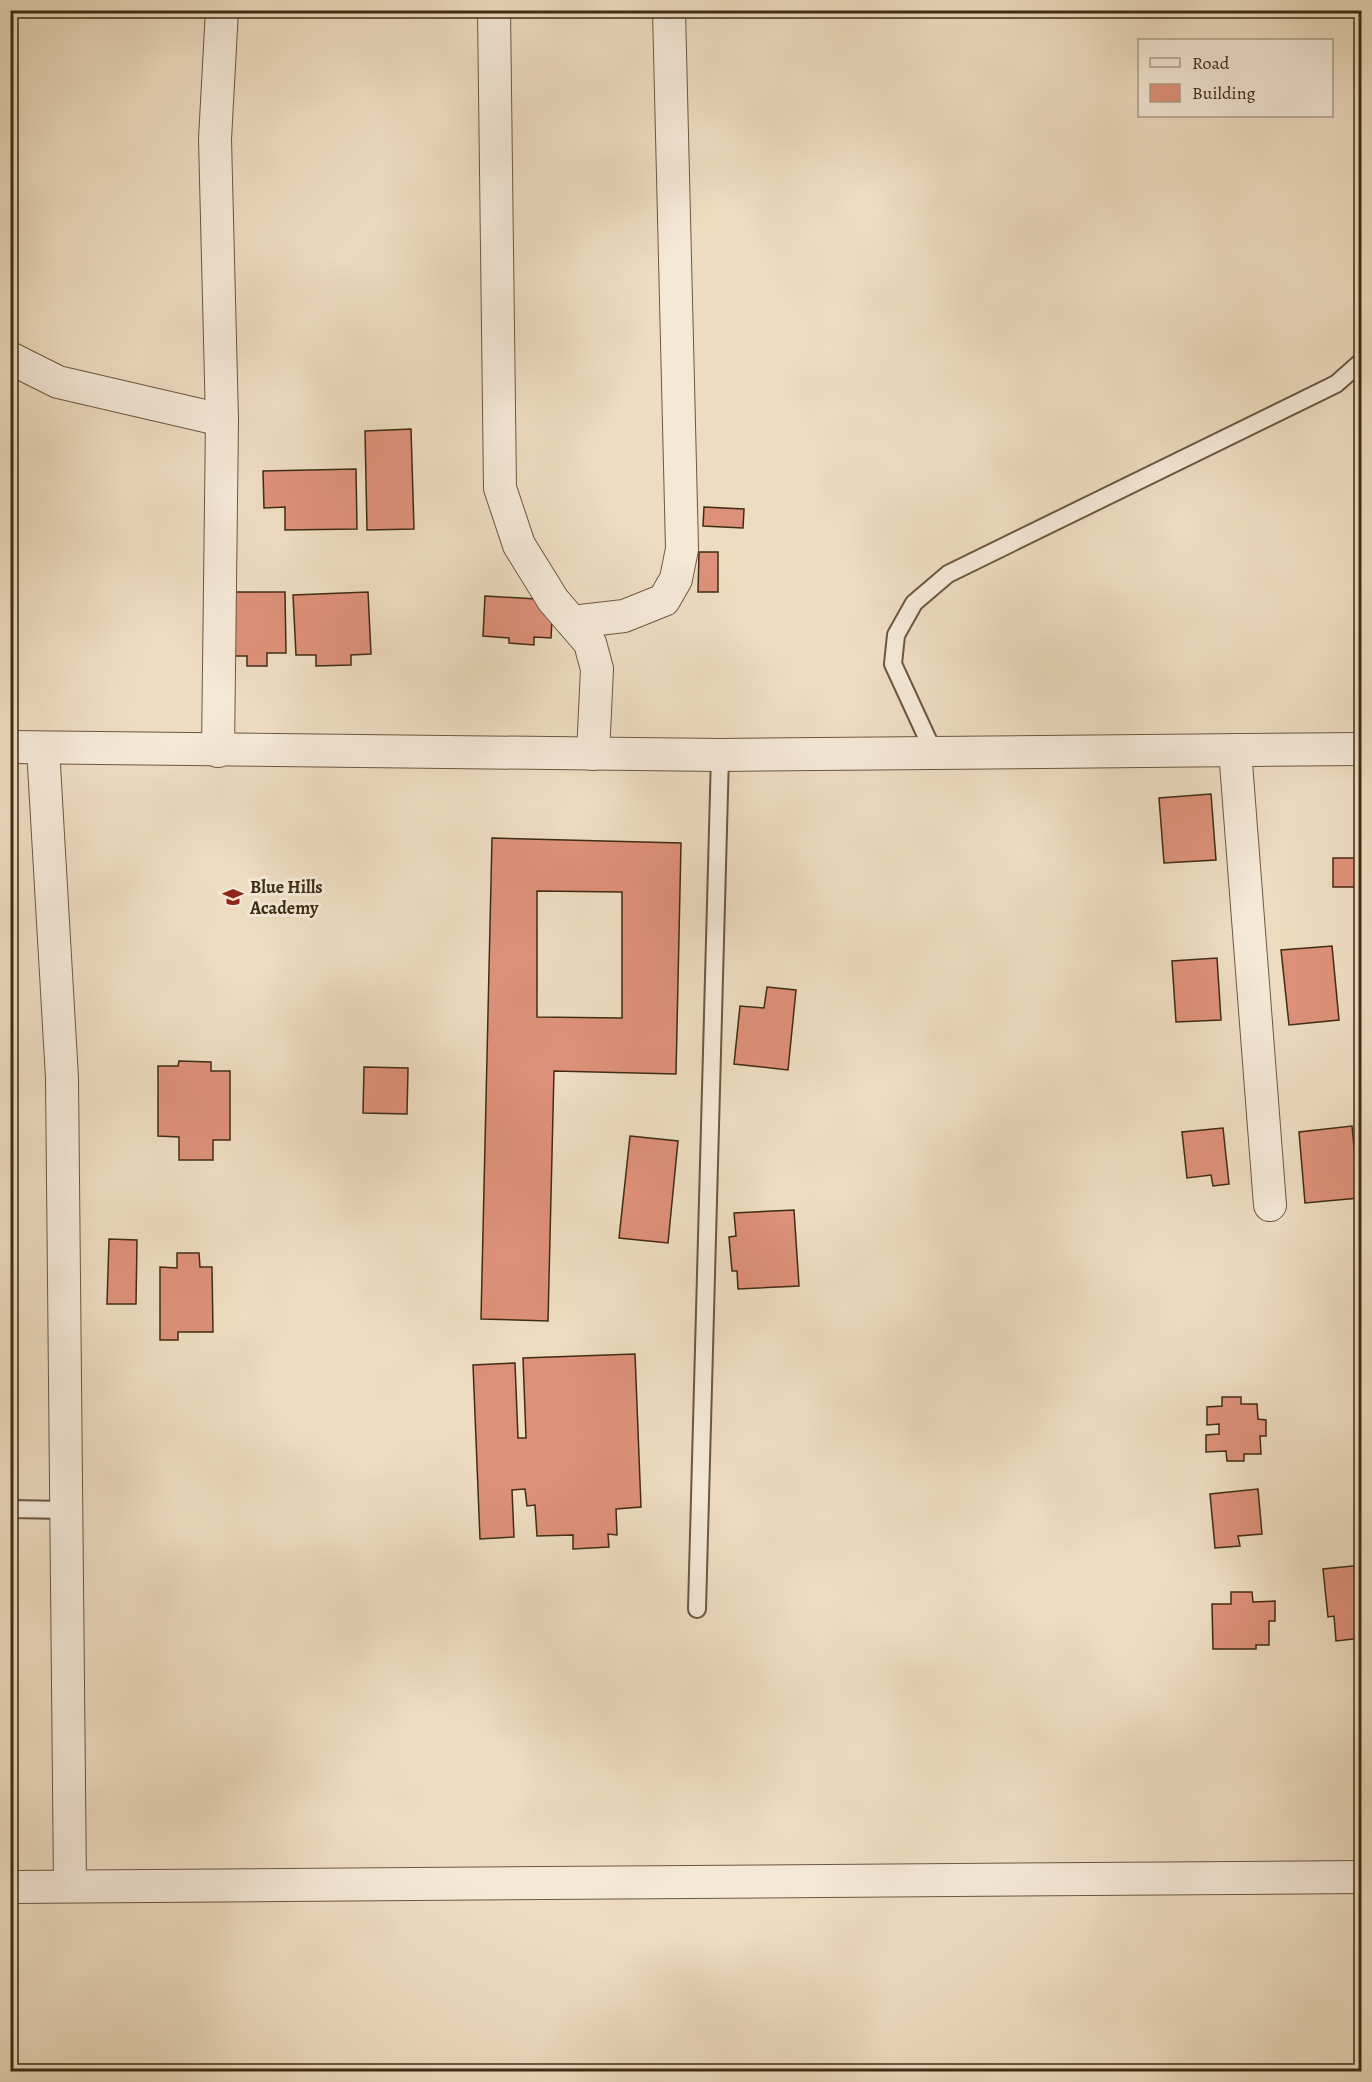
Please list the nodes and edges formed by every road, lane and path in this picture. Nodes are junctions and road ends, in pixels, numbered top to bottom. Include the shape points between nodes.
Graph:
1 (222, 10) edge
2 (494, 10) edge
3 (669, 10) edge
4 (10, 358) edge
5 (1362, 361) edge
6 (222, 420) junction
7 (572, 622) junction
8 (10, 747) edge
9 (43, 748) junction
10 (1362, 749) edge
11 (1235, 750) junction
12 (218, 751) junction
13 (934, 753) junction
14 (593, 754) junction
15 (720, 755) junction
16 (1270, 1205) dead end
17 (10, 1509) edge
18 (66, 1510) junction
19 (697, 1609) dead end
20 (1362, 1877) edge
21 (70, 1886) junction
22 (10, 1887) edge

1 - 6 street via 215,139
2 - 7 street via 500,488 519,545 553,600
3 - 7 street via 682,549 676,579 664,600 624,616
4 - 6 street via 58,382
5 - 13 lane via 1336,384 948,574 914,603 896,635 893,664
6 - 12 street
7 - 14 street via 590,643 597,669
8 - 9 street
9 - 12 street
9 - 18 street via 62,1078
10 - 11 street
11 - 13 street
11 - 16 street
12 - 14 street
13 - 15 street
14 - 15 street
15 - 19 lane
17 - 18 lane
18 - 21 street
20 - 21 street
21 - 22 street

